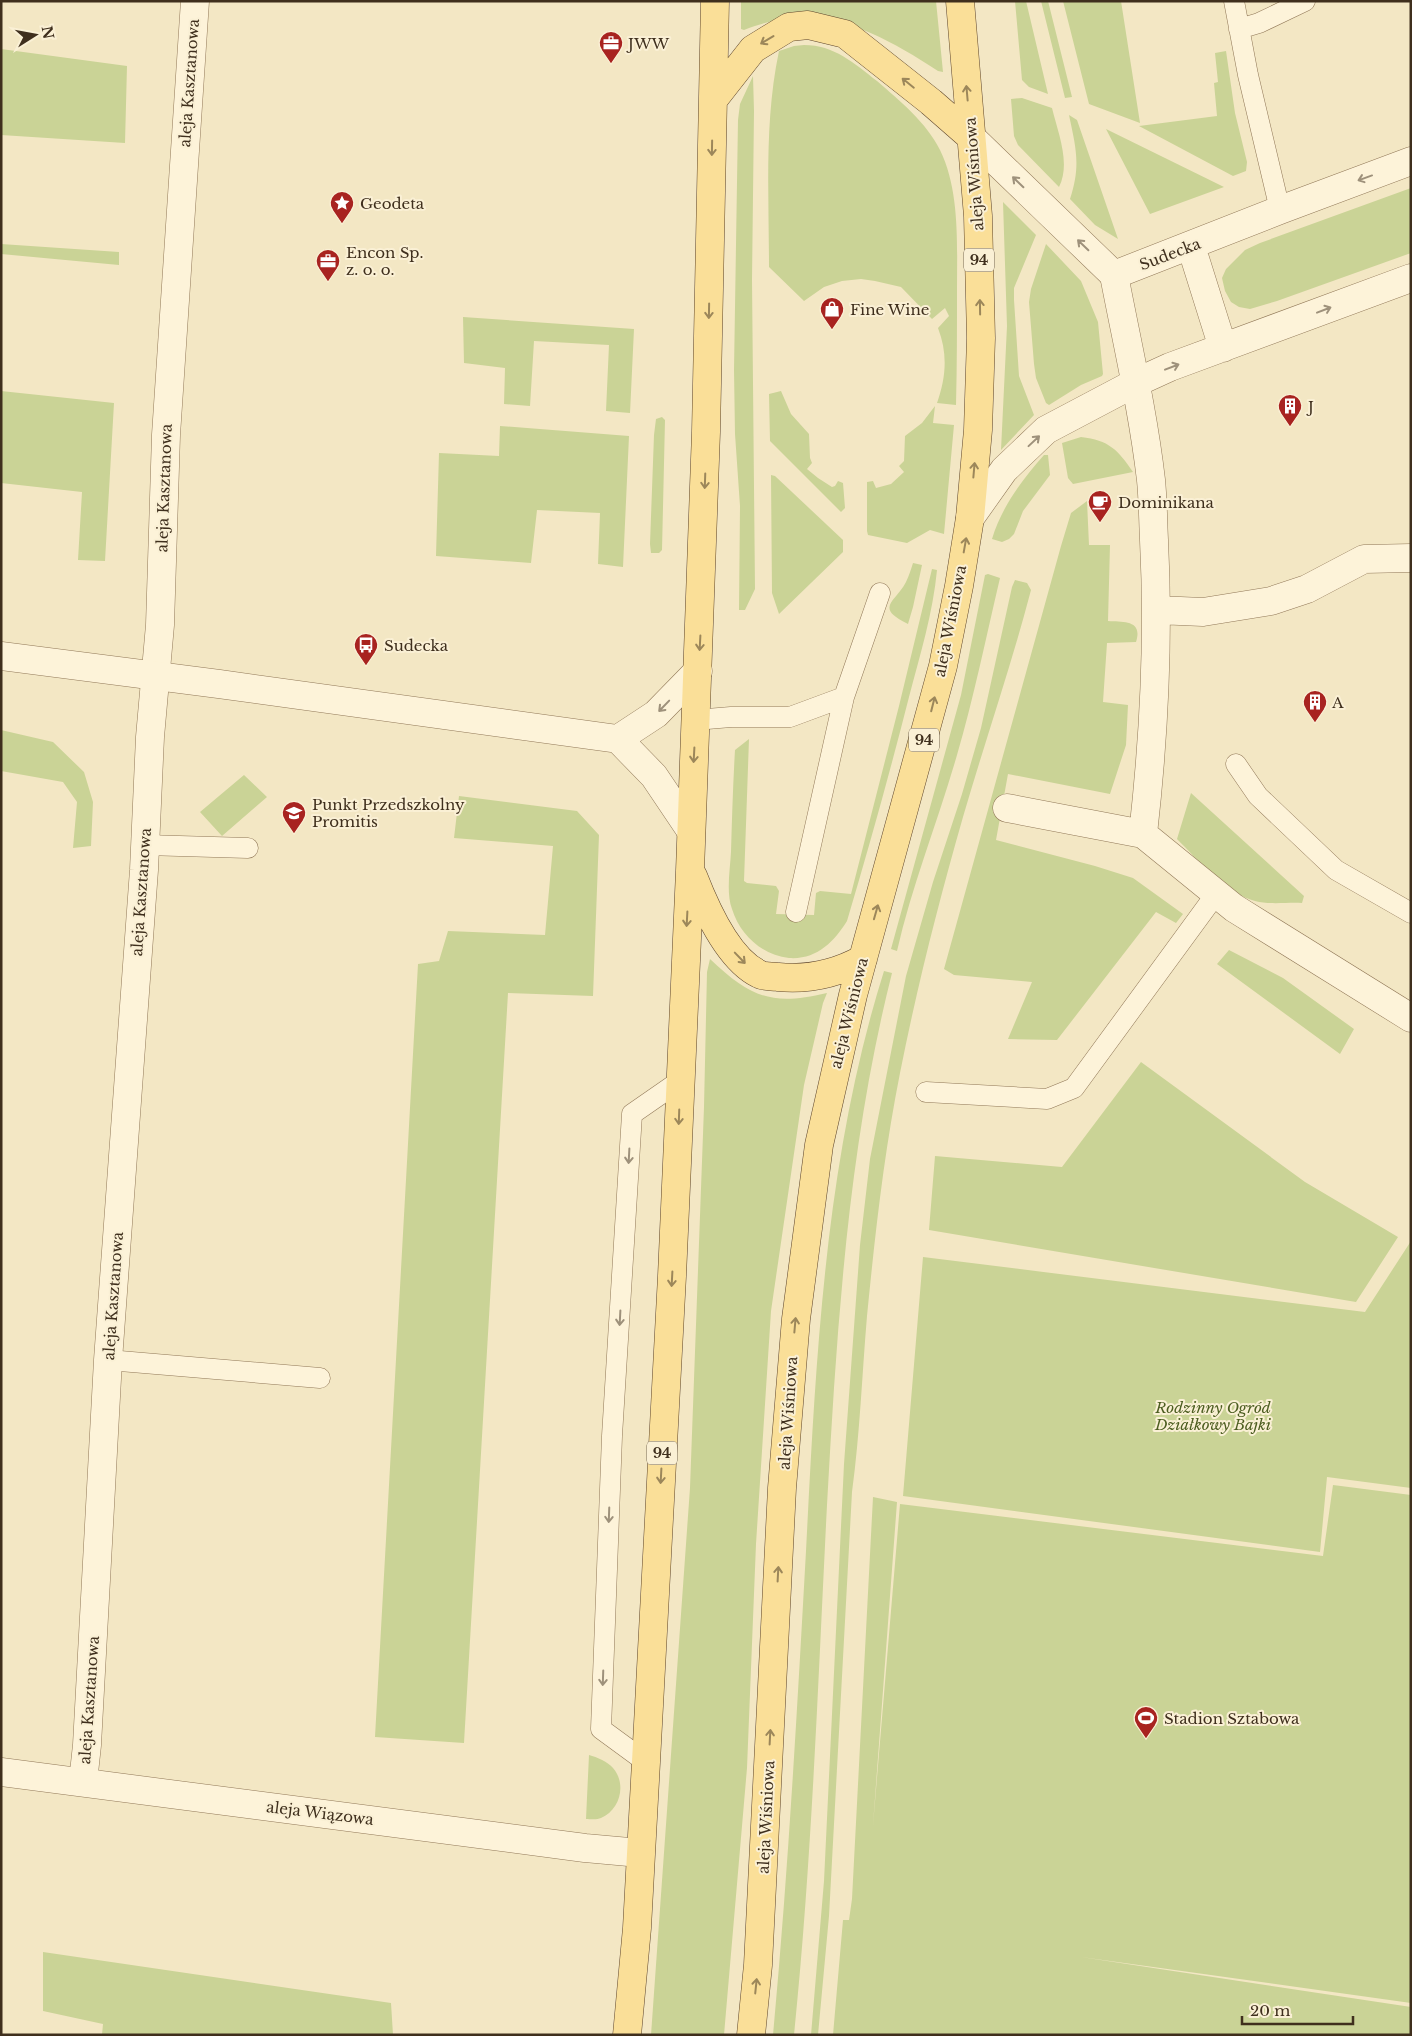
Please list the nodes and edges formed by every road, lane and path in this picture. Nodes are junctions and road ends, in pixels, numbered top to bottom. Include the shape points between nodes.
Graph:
1 (195, 1) edge
2 (715, 1) edge
3 (960, 1) edge
4 (1234, 1) edge
5 (1305, 1) edge
6 (1238, 29) junction
7 (713, 100) junction
8 (971, 138) junction
9 (1411, 161) edge
10 (1280, 210) junction
11 (1191, 246) junction
12 (1114, 275) junction
13 (1411, 278) edge
14 (1222, 348) junction
15 (1135, 383) junction
16 (970, 518) junction
17 (1411, 558) edge
18 (880, 593) dead end
19 (1158, 610) junction
20 (1, 656) edge
21 (698, 671) junction
22 (155, 676) junction
23 (844, 697) junction
24 (695, 720) junction
25 (618, 739) junction
26 (1236, 764) dead end
27 (1007, 808) dead end
28 (691, 831) junction
29 (1143, 834) junction
30 (145, 846) junction
31 (248, 848) dead end
32 (690, 871) junction
33 (1216, 894) junction
34 (796, 912) dead end
35 (1411, 913) edge
36 (863, 959) junction
37 (1411, 1018) edge
38 (681, 1080) junction
39 (926, 1092) dead end
40 (108, 1360) junction
41 (320, 1378) dead end
42 (646, 1762) junction
43 (1, 1772) edge
44 (83, 1782) junction
45 (640, 1853) junction
46 (627, 2035) edge
47 (751, 2035) edge

1 - 22 street, aleja Kasztanowa via 166,435 160,625
2 - 7 main road, 94
8 -> 3 main road, aleja Wiśniowa / 94
4 - 6 lane
5 - 6 lane via 1259,23
6 - 10 lane
8 -> 7 main road via 853,39 808,24 789,27 753,48
7 -> 21 main road, 94
12 -> 8 street
16 -> 8 main road, aleja Wiśniowa / 94 via 978,430 981,338 979,232
9 -> 10 street, Sudecka
10 - 11 street, Sudecka
11 - 12 street, Sudecka
11 - 14 street
12 - 15 street
14 -> 13 street
15 -> 14 street
16 -> 15 street via 1004,470 1046,430
15 - 19 street via 1151,481
36 -> 16 main road, aleja Wiśniowa / 94 via 943,666
17 - 19 street via 1364,559 1308,590 1271,601 1203,612
18 - 23 lane
19 - 29 street
20 - 22 street
21 - 24 main road, 94
21 -> 25 street via 656,714
22 - 25 street
22 - 30 street, aleja Kasztanowa
23 - 24 lane via 790,717
23 - 34 lane
24 -> 28 main road, 94
25 - 28 street via 654,776
26 - 35 lane via 1258,796 1336,870
27 - 29 street
28 - 32 main road, 94
29 - 33 street
30 - 31 lane
30 - 40 street, aleja Kasztanowa
32 -> 36 main road via 709,916 738,958 759,975 793,978 825,975
32 -> 38 main road, 94
33 - 37 street
33 - 39 lane via 1074,1088 1047,1099
47 -> 36 main road, aleja Wiśniowa / 94 via 758,1965 782,1488 796,1319 819,1145
38 -> 42 main road, 94
38 -> 42 lane via 632,1114 612,1436 601,1729
40 - 41 lane
40 - 44 street, aleja Kasztanowa
42 - 45 main road, 94
43 - 44 street, aleja Wiązowa
44 - 45 street, aleja Wiązowa
45 - 46 main road, 94

